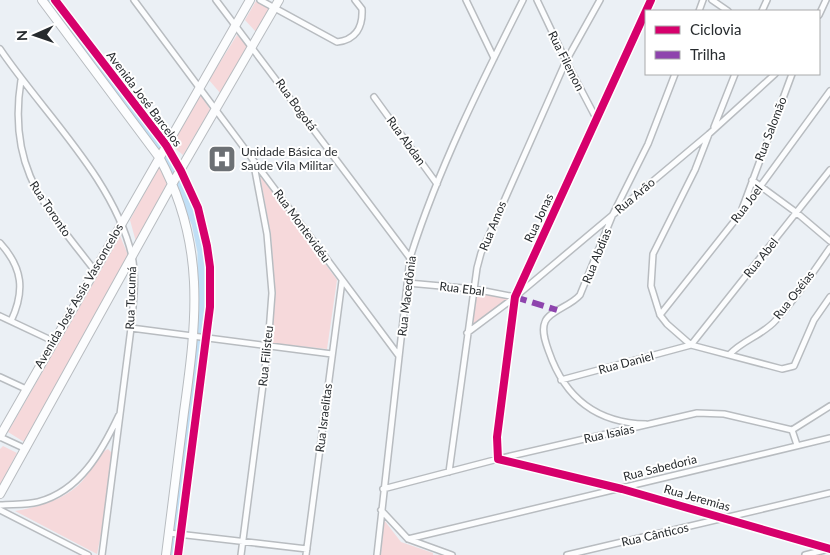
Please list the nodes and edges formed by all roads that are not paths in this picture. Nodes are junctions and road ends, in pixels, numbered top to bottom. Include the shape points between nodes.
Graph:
1 (42, 0) edge
2 (55, 0) edge
3 (134, 0) edge
4 (216, 0) edge
5 (250, 0) edge
6 (260, 0) edge
7 (279, 0) edge
8 (355, 0) edge
9 (466, 0) edge
10 (523, 0) edge
11 (537, 0) edge
12 (600, 0) edge
13 (712, 0) edge
14 (826, 0) edge
15 (274, 8) junction
16 (727, 10) edge
17 (645, 13) edge
18 (820, 13) edge
19 (234, 26) junction
20 (251, 45) junction
21 (0, 49) edge
22 (494, 58) junction
23 (566, 61) junction
24 (675, 75) edge
25 (735, 75) edge
26 (774, 75) edge
27 (792, 75) edge
28 (21, 80) junction
29 (199, 87) junction
30 (830, 91) edge
31 (374, 97) dead end
32 (217, 110) junction
33 (597, 120) junction
34 (711, 132) junction
35 (162, 152) junction
36 (252, 158) junction
37 (830, 170) edge
38 (177, 177) junction
39 (752, 180) junction
40 (438, 184) junction
41 (761, 185) junction
42 (797, 213) junction
43 (613, 214) junction
44 (740, 214) junction
45 (121, 224) junction
46 (830, 241) edge
47 (0, 243) edge
48 (830, 248) edge
49 (132, 257) junction
50 (410, 258) junction
51 (96, 271) junction
52 (342, 281) junction
53 (408, 283) junction
54 (474, 289) junction
55 (515, 298) junction
56 (830, 298) edge
57 (660, 315) junction
58 (0, 316) edge
59 (11, 321) junction
60 (131, 328) junction
61 (468, 333) junction
62 (200, 338) junction
63 (53, 341) junction
64 (691, 345) junction
65 (268, 346) junction
66 (332, 354) junction
67 (730, 354) junction
68 (399, 356) junction
69 (0, 376) edge
70 (561, 380) junction
71 (26, 389) junction
72 (830, 406) edge
73 (122, 408) junction
74 (654, 424) junction
75 (792, 430) junction
76 (0, 436) edge
77 (830, 438) edge
78 (107, 441) junction
79 (797, 444) junction
80 (116, 446) junction
81 (26, 449) junction
82 (498, 458) junction
83 (449, 472) junction
84 (383, 489) junction
85 (622, 489) junction
86 (830, 493) edge
87 (0, 494) edge
88 (0, 505) edge
89 (0, 510) edge
90 (381, 510) junction
91 (726, 518) junction
92 (174, 533) junction
93 (408, 539) junction
94 (243, 542) junction
95 (830, 549) edge
96 (306, 552) edge
97 (88, 555) edge
98 (102, 555) edge
99 (166, 555) edge
100 (178, 555) edge
101 (241, 555) edge
102 (377, 555) edge
103 (452, 555) edge
104 (567, 555) edge
105 (805, 555) edge

1 - 35 street, Avenida José Barcelos
2 - 35 street, Avenida José Barcelos
3 - 29 street, Rua Montevidéu
4 - 19 street, Rua Bogotá
5 - 19 street, Avenida José Assis Vasconcelos
6 - 15 street
7 - 15 street, Avenida José Assis Vasconcelos
8 - 15 street via 362,10 360,28 354,37 337,42
9 - 22 street
10 - 22 street, Rua Macedônia
11 - 23 street, Rua Filemon
12 - 23 street, Rua Amos
13 - 16 street
14 - 18 street
15 - 20 street, Avenida José Assis Vasconcelos
17 - 33 street, Rua Jonas
19 - 20 street, Rua Bogotá
19 - 29 street, Avenida José Assis Vasconcelos
20 - 32 street, Avenida José Assis Vasconcelos
20 - 50 street, Rua Bogotá
21 - 28 street, Rua Tucumá
22 - 40 street, Rua Macedônia
23 - 33 street, Rua Filemon
23 - 54 street, Rua Amos via 491,228 477,268
24 - 43 street, Rua Abdias via 648,144
25 - 34 street
26 - 34 street, Rua Arão
27 - 39 street, Rua Salomão
28 - 45 street, Rua Tucumá via 105,189
28 - 51 street, Rua Toronto via 18,137 27,174 44,203
29 - 32 street, Rua Montevidéu
29 - 35 street, Avenida José Assis Vasconcelos
30 - 41 street, Rua Joel
31 - 40 street, Rua Abdan
32 - 36 street, Rua Montevidéu
32 - 38 street, Avenida José Assis Vasconcelos
33 - 55 street, Rua Jonas
34 - 43 street, Rua Arão
34 - 57 street via 653,254 651,286
35 - 38 street, Avenida José Barcelos
35 - 38 street, Avenida José Barcelos
35 - 45 street, Avenida José Assis Vasconcelos
36 - 52 street, Rua Montevidéu
36 - 65 street, Rua Filisteu via 268,234 271,266
37 - 42 street, Rua Abel
38 - 49 street, Avenida José Assis Vasconcelos
38 - 62 street, Avenida José Barcelos via 194,262
38 - 62 street, Avenida José Barcelos via 198,208 207,246 210,288
39 - 41 street
39 - 44 street, Rua Salomão
40 - 50 street, Rua Macedônia
41 - 42 street
41 - 44 street, Rua Joel
42 - 46 street
42 - 64 street, Rua Abel
43 - 55 street, Rua Arão
43 - 70 street, Rua Abdias via 580,295 574,303 557,310 545,322 546,346
44 - 57 street, Rua Joel
45 - 49 street, Rua Tucumá
45 - 51 street, Avenida José Assis Vasconcelos
47 - 59 street via 15,263 19,278 19,303
48 - 67 street, Rua Oséias via 776,320
49 - 60 street, Rua Tucumá
49 - 81 street, Avenida José Assis Vasconcelos
50 - 53 street, Rua Macedônia
51 - 63 street, Avenida José Assis Vasconcelos
52 - 66 street, Rua Israelitas
52 - 68 street, Rua Montevidéu
53 - 54 street, Rua Ebal
53 - 68 street, Rua Macedônia
54 - 55 street, Rua Ebal
54 - 61 street, Rua Amos
55 - 61 street, Rua Arão
55 - 82 street, Rua Jonas via 497,437
56 - 67 street via 814,320 794,366 782,369
57 - 64 street
58 - 59 street
59 - 63 street
60 - 62 street
60 - 73 street, Rua Tucumá
61 - 83 street, Rua Amos
62 - 65 street
62 - 92 street, Avenida José Barcelos
62 - 92 street, Avenida José Barcelos
63 - 71 street, Avenida José Assis Vasconcelos
64 - 67 street
64 - 70 street, Rua Daniel
65 - 66 street
65 - 94 street, Rua Filisteu
66 - 96 street, Rua Israelitas
68 - 84 street, Rua Macedônia
69 - 71 street
70 - 74 street, Rua Abdias via 572,394 615,422
71 - 76 street, Avenida José Assis Vasconcelos
72 - 75 street
73 - 78 street
73 - 80 street, Rua Tucumá
74 - 75 street, Rua Isaías via 697,413 724,414
74 - 82 street, Rua Isaías
75 - 79 street
76 - 81 street, Avenida José Assis Vasconcelos
77 - 79 street, Rua Sabedoria
78 - 80 street
78 - 88 street via 89,468 64,492 38,502
79 - 85 street, Rua Sabedoria
80 - 98 street, Rua Tucumá
81 - 87 street, Avenida José Assis Vasconcelos
82 - 83 street, Rua Isaías
82 - 85 street, Rua Jeremias
83 - 84 street, Rua Isaías
84 - 90 street, Rua Macedônia
85 - 91 street, Rua Jeremias
85 - 93 street, Rua Sabedoria
86 - 91 street, Rua Cânticos
89 - 97 street
90 - 93 street
90 - 102 street, Rua Macedônia
91 - 95 street, Rua Jeremias
91 - 104 street, Rua Cânticos
92 - 94 street
92 - 99 street, Avenida José Barcelos
92 - 100 street, Avenida José Barcelos
93 - 103 street
94 - 96 street
94 - 101 street, Rua Filisteu
95 - 105 street

